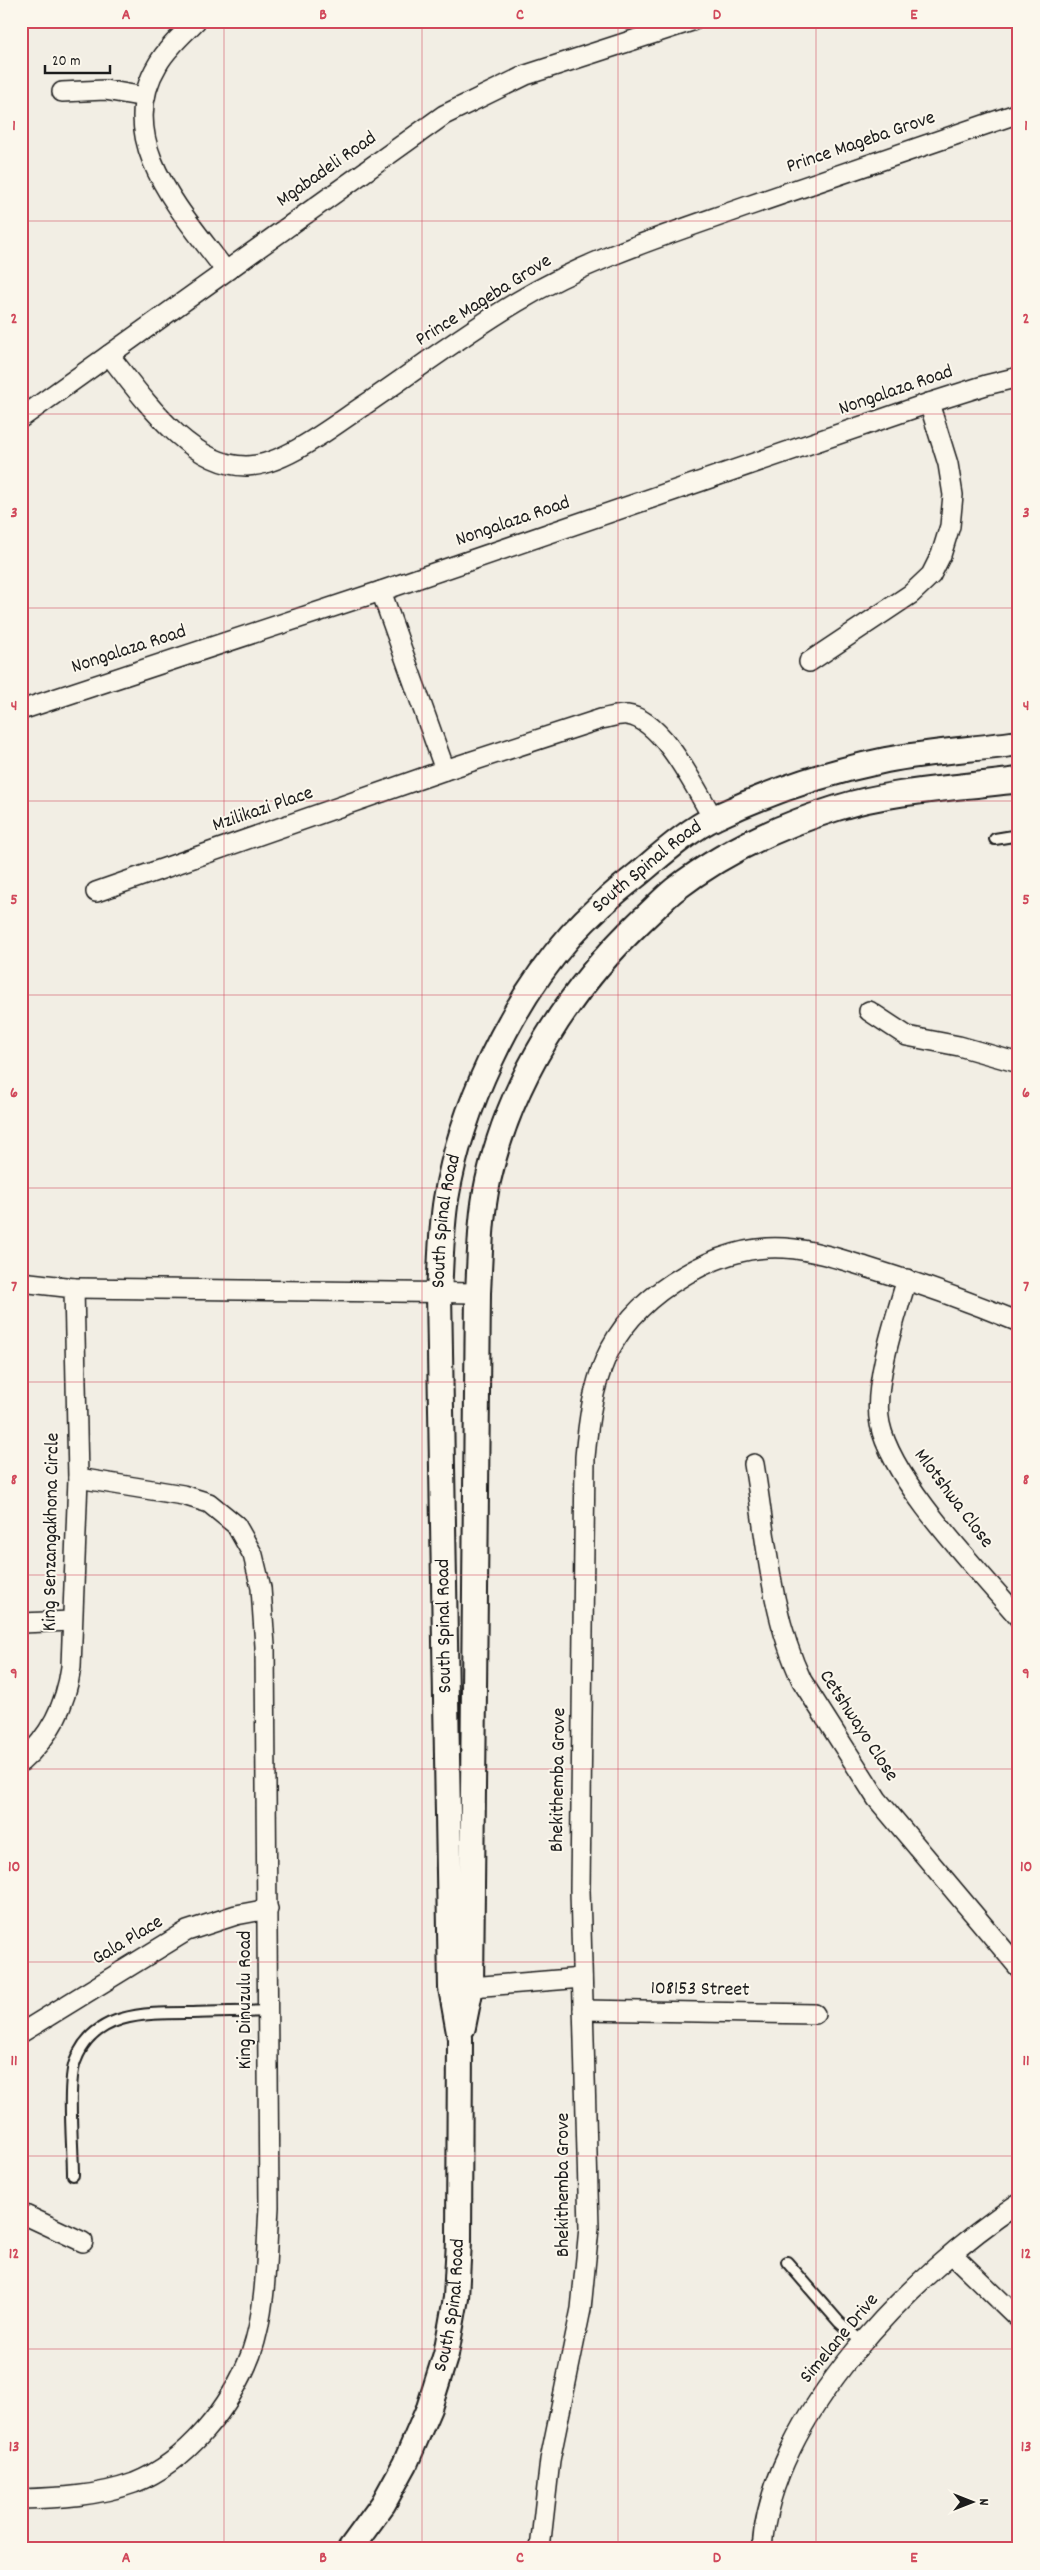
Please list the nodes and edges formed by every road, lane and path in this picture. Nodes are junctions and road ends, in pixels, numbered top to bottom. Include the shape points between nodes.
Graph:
1 (196, 21) edge
2 (692, 21) edge
3 (62, 92) dead end
4 (145, 97) junction
5 (1019, 113) edge
6 (225, 270) junction
7 (109, 355) junction
8 (1019, 377) edge
9 (929, 403) junction
10 (21, 418) edge
11 (381, 591) junction
12 (809, 662) dead end
13 (21, 710) edge
14 (1019, 743) edge
15 (444, 770) junction
16 (1019, 780) edge
17 (713, 818) junction
18 (1019, 835) edge
19 (995, 839) dead end
20 (96, 892) dead end
21 (870, 1011) dead end
22 (1019, 1063) edge
23 (907, 1279) junction
24 (21, 1282) edge
25 (74, 1288) junction
26 (439, 1293) junction
27 (478, 1293) junction
28 (1019, 1322) edge
29 (754, 1464) dead end
30 (78, 1478) junction
31 (1019, 1618) edge
32 (72, 1621) junction
33 (21, 1623) edge
34 (21, 1762) edge
35 (268, 1909) junction
36 (1019, 1968) edge
37 (582, 1978) junction
38 (461, 1988) junction
39 (583, 2010) junction
40 (268, 2011) junction
41 (815, 2014) dead end
42 (21, 2032) edge
43 (73, 2176) dead end
44 (1019, 2203) edge
45 (21, 2213) edge
46 (83, 2242) dead end
47 (952, 2254) junction
48 (787, 2262) dead end
49 (1019, 2319) edge
50 (863, 2344) junction
51 (21, 2499) edge
52 (350, 2549) edge
53 (540, 2549) edge
54 (762, 2549) edge

1 - 4 street via 158,63
2 - 6 street, Mgabadeli Road via 526,75 472,100 444,115
3 - 4 street via 105,90
4 - 6 street via 144,126 151,162 163,186
5 - 7 street, Prince Mageba Grove via 656,238 552,282 515,303 338,422 266,463 245,466 201,453 157,414
6 - 7 street, Mgabadeli Road
7 - 10 street, Mgabadeli Road
8 - 9 street, Nongalaza Road
9 - 11 street, Nongalaza Road
9 - 12 street via 948,464 952,495 950,526 941,555 930,575 911,594
11 - 13 street, Nongalaza Road
11 - 15 street
14 - 17 street, South Spinal Road via 887,760 845,770
15 - 17 street, Mzilikazi Place via 626,714 650,727 668,745
15 - 20 street, Mzilikazi Place
16 - 27 street, South Spinal Road via 885,797 838,808 791,826 735,850 673,891 631,930 596,967 565,1009 529,1069 504,1126 488,1182
17 - 26 street, South Spinal Road via 667,850 618,891 571,935 536,980 481,1082 460,1138 446,1200
18 - 19 lane
21 - 22 street via 907,1036
23 - 28 street
23 - 31 street, Mlotshwa Close via 891,1333 879,1401 879,1423 886,1445 925,1506
23 - 37 street, Bhekithemba Grove via 821,1254 767,1248 738,1252 686,1274 655,1294 632,1317 612,1345 596,1380 589,1413 586,1457 580,1890
24 - 25 street
25 - 26 street
25 - 30 street, King Senzangakhona Circle
26 - 27 street
26 - 38 street, South Spinal Road
27 - 38 street, South Spinal Road
29 - 36 street, Cetshwayo Close via 778,1607 792,1661 802,1681 877,1799
30 - 32 street, King Senzangakhona Circle
30 - 35 street, King Dinuzulu Road via 209,1503 236,1525 253,1555 261,1588 265,1646
32 - 33 street
32 - 34 street, King Senzangakhona Circle via 68,1691 56,1721
35 - 40 street, King Dinuzulu Road
35 - 42 street, Gala Place via 236,1915 187,1931
37 - 38 street
37 - 39 street, Bhekithemba Grove
38 - 52 street, South Spinal Road via 459,2241 456,2298 446,2354 429,2408 405,2464 383,2504
39 - 41 street, 108153 Street
39 - 53 street, Bhekithemba Grove via 590,2177 587,2263 581,2310 550,2460
40 - 43 lane via 146,2014 125,2017 93,2034 82,2048 74,2070
40 - 51 street, King Dinuzulu Road via 269,2207 265,2274 251,2354 239,2378 209,2426 153,2474 89,2494
44 - 47 street, Simelane Drive
45 - 46 street
47 - 49 street
47 - 50 street, Simelane Drive via 909,2292
48 - 50 lane via 839,2322
50 - 54 street, Simelane Drive via 809,2412 788,2451 773,2493

